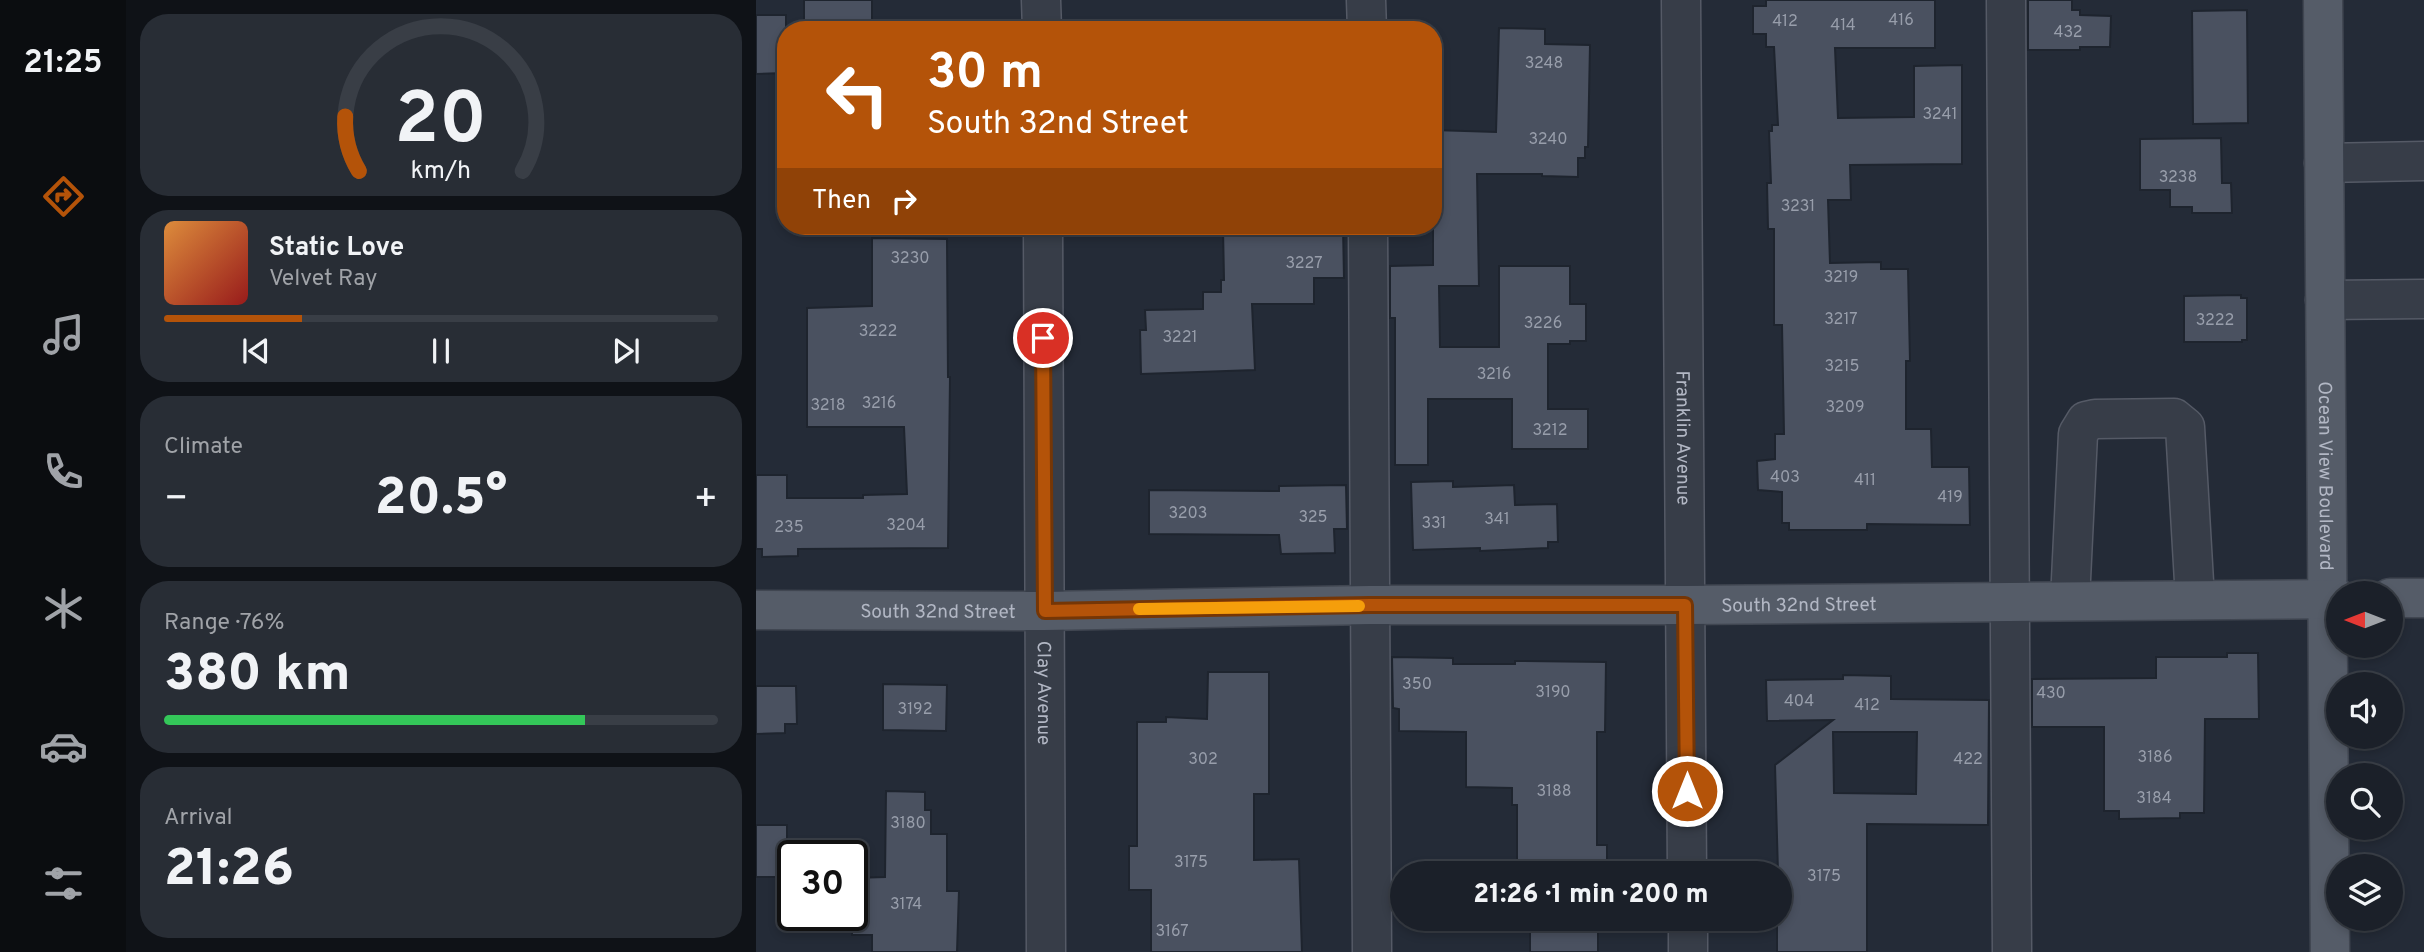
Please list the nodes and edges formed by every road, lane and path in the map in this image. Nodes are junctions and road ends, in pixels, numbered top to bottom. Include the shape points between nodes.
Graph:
1 (1041, 0) edge
2 (1367, 0) edge
3 (1681, 0) edge
4 (2006, 0) edge
5 (2323, 0) edge
6 (1042, 21) edge
7 (1367, 21) edge
8 (2424, 161) edge
9 (2324, 163) junction
10 (1042, 235) edge
11 (1368, 235) edge
12 (2424, 299) edge
13 (2325, 300) junction
14 (2332, 581) edge
15 (2403, 598) edge
16 (2424, 598) edge
17 (2195, 599) junction
18 (2326, 599) edge
19 (2070, 600) junction
20 (2010, 602) junction
21 (1370, 605) junction
22 (1685, 605) junction
23 (756, 610) edge
24 (1045, 611) junction
25 (2332, 658) edge
26 (1687, 861) edge
27 (1688, 931) edge
28 (1046, 952) edge
29 (1372, 952) edge
30 (1688, 952) edge
31 (2012, 952) edge
32 (2330, 952) edge

1 - 6 street
2 - 7 street
3 - 22 street, Franklin Avenue
4 - 20 street
5 - 9 main road, Ocean View Boulevard
8 - 9 street
9 - 13 main road, Ocean View Boulevard
10 - 24 street, Clay Avenue
11 - 21 street
12 - 13 street
13 - 14 main road, Ocean View Boulevard
15 - 16 main road
17 - 18 main road, South 32nd Street
17 - 19 main road, South 32nd Street
17 - 19 street via 2185,428 2174,418 2095,419 2086,421 2078,434
19 - 20 main road, South 32nd Street
20 - 22 main road, South 32nd Street
20 - 31 street
21 - 22 main road, South 32nd Street
21 - 24 main road, South 32nd Street
21 - 29 street
22 - 26 street, Franklin Avenue
23 - 24 main road, South 32nd Street
24 - 28 street, Clay Avenue
25 - 32 main road, Ocean View Boulevard
27 - 30 street

